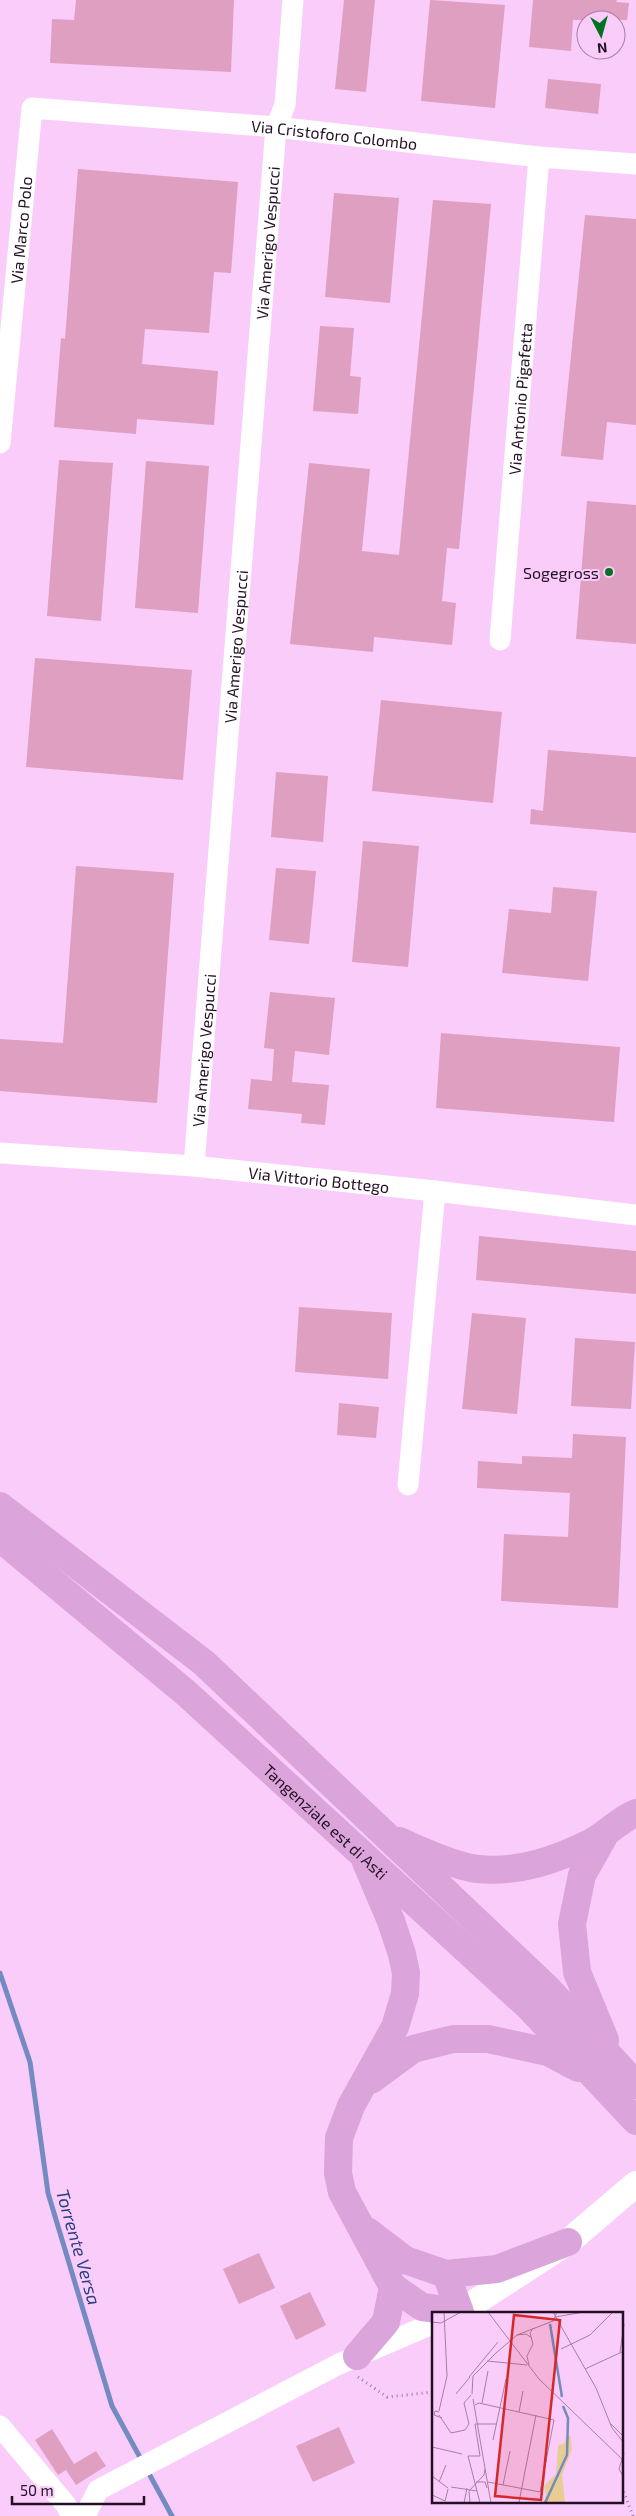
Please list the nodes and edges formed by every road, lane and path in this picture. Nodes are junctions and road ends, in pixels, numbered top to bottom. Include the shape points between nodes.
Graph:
1 (293, 0) edge
2 (32, 108) joint
3 (276, 127) junction
4 (539, 157) junction
5 (636, 164) edge
6 (0, 442) edge
7 (500, 640) dead end
8 (0, 1153) edge
9 (194, 1166) junction
10 (435, 1191) junction
11 (636, 1215) edge
12 (408, 1485) dead end
13 (0, 1506) edge
14 (0, 1538) edge
15 (636, 1813) edge
16 (386, 1836) junction
17 (604, 1836) junction
18 (362, 1854) junction
19 (604, 2069) junction
20 (636, 2085) edge
21 (364, 2086) junction
22 (636, 2121) edge
23 (635, 2185) edge
24 (360, 2226) junction
25 (568, 2242) junction
26 (446, 2274) junction
27 (393, 2287) junction
28 (453, 2312) edge
29 (459, 2312) edge
30 (461, 2312) edge
31 (432, 2325) edge
32 (348, 2360) junction
33 (432, 2392) edge
34 (0, 2426) edge
35 (624, 2492) edge
36 (72, 2516) edge
37 (85, 2516) edge
38 (633, 2516) edge

1 - 3 street, Via Amerigo Vespucci via 285,105
2 - 3 street, Via Cristoforo Colombo
2 - 6 street, Via Marco Polo
3 - 4 street, Via Cristoforo Colombo
3 - 9 street, Via Amerigo Vespucci
4 - 5 street, Via Cristoforo Colombo
4 - 7 street, Via Antonio Pigafetta
8 - 9 street, Via Vittorio Bottego
9 - 10 street, Via Vittorio Bottego
10 - 11 street, Via Vittorio Bottego
10 - 12 street
13 - 16 highway, Tangenziale est di Asti via 204,1664
14 - 18 highway, Tangenziale est di Asti via 186,1693
15 - 17 highway
16 - 17 highway via 477,1869 523,1868 564,1856
16 - 19 highway, Tangenziale est di Asti via 548,1990
17 - 19 highway via 582,1875 572,1924 577,1972
18 - 19 highway, Tangenziale est di Asti via 530,2008
18 - 21 highway via 390,1921 406,1973 402,2010
19 - 20 highway, Tangenziale est di Asti
19 - 21 highway via 488,2039 453,2039 413,2049
19 - 22 highway, Tangenziale est di Asti
21 - 24 highway via 343,2123 338,2149 342,2192
23 - 25 street
24 - 26 highway via 405,2260
24 - 27 highway
25 - 26 highway via 497,2270
25 - 30 street
26 - 29 highway
27 - 28 highway via 422,2307
27 - 32 highway via 386,2322
31 - 32 street
32 - 33 path via 387,2397
32 - 37 street via 98,2490
34 - 36 street
35 - 38 path

